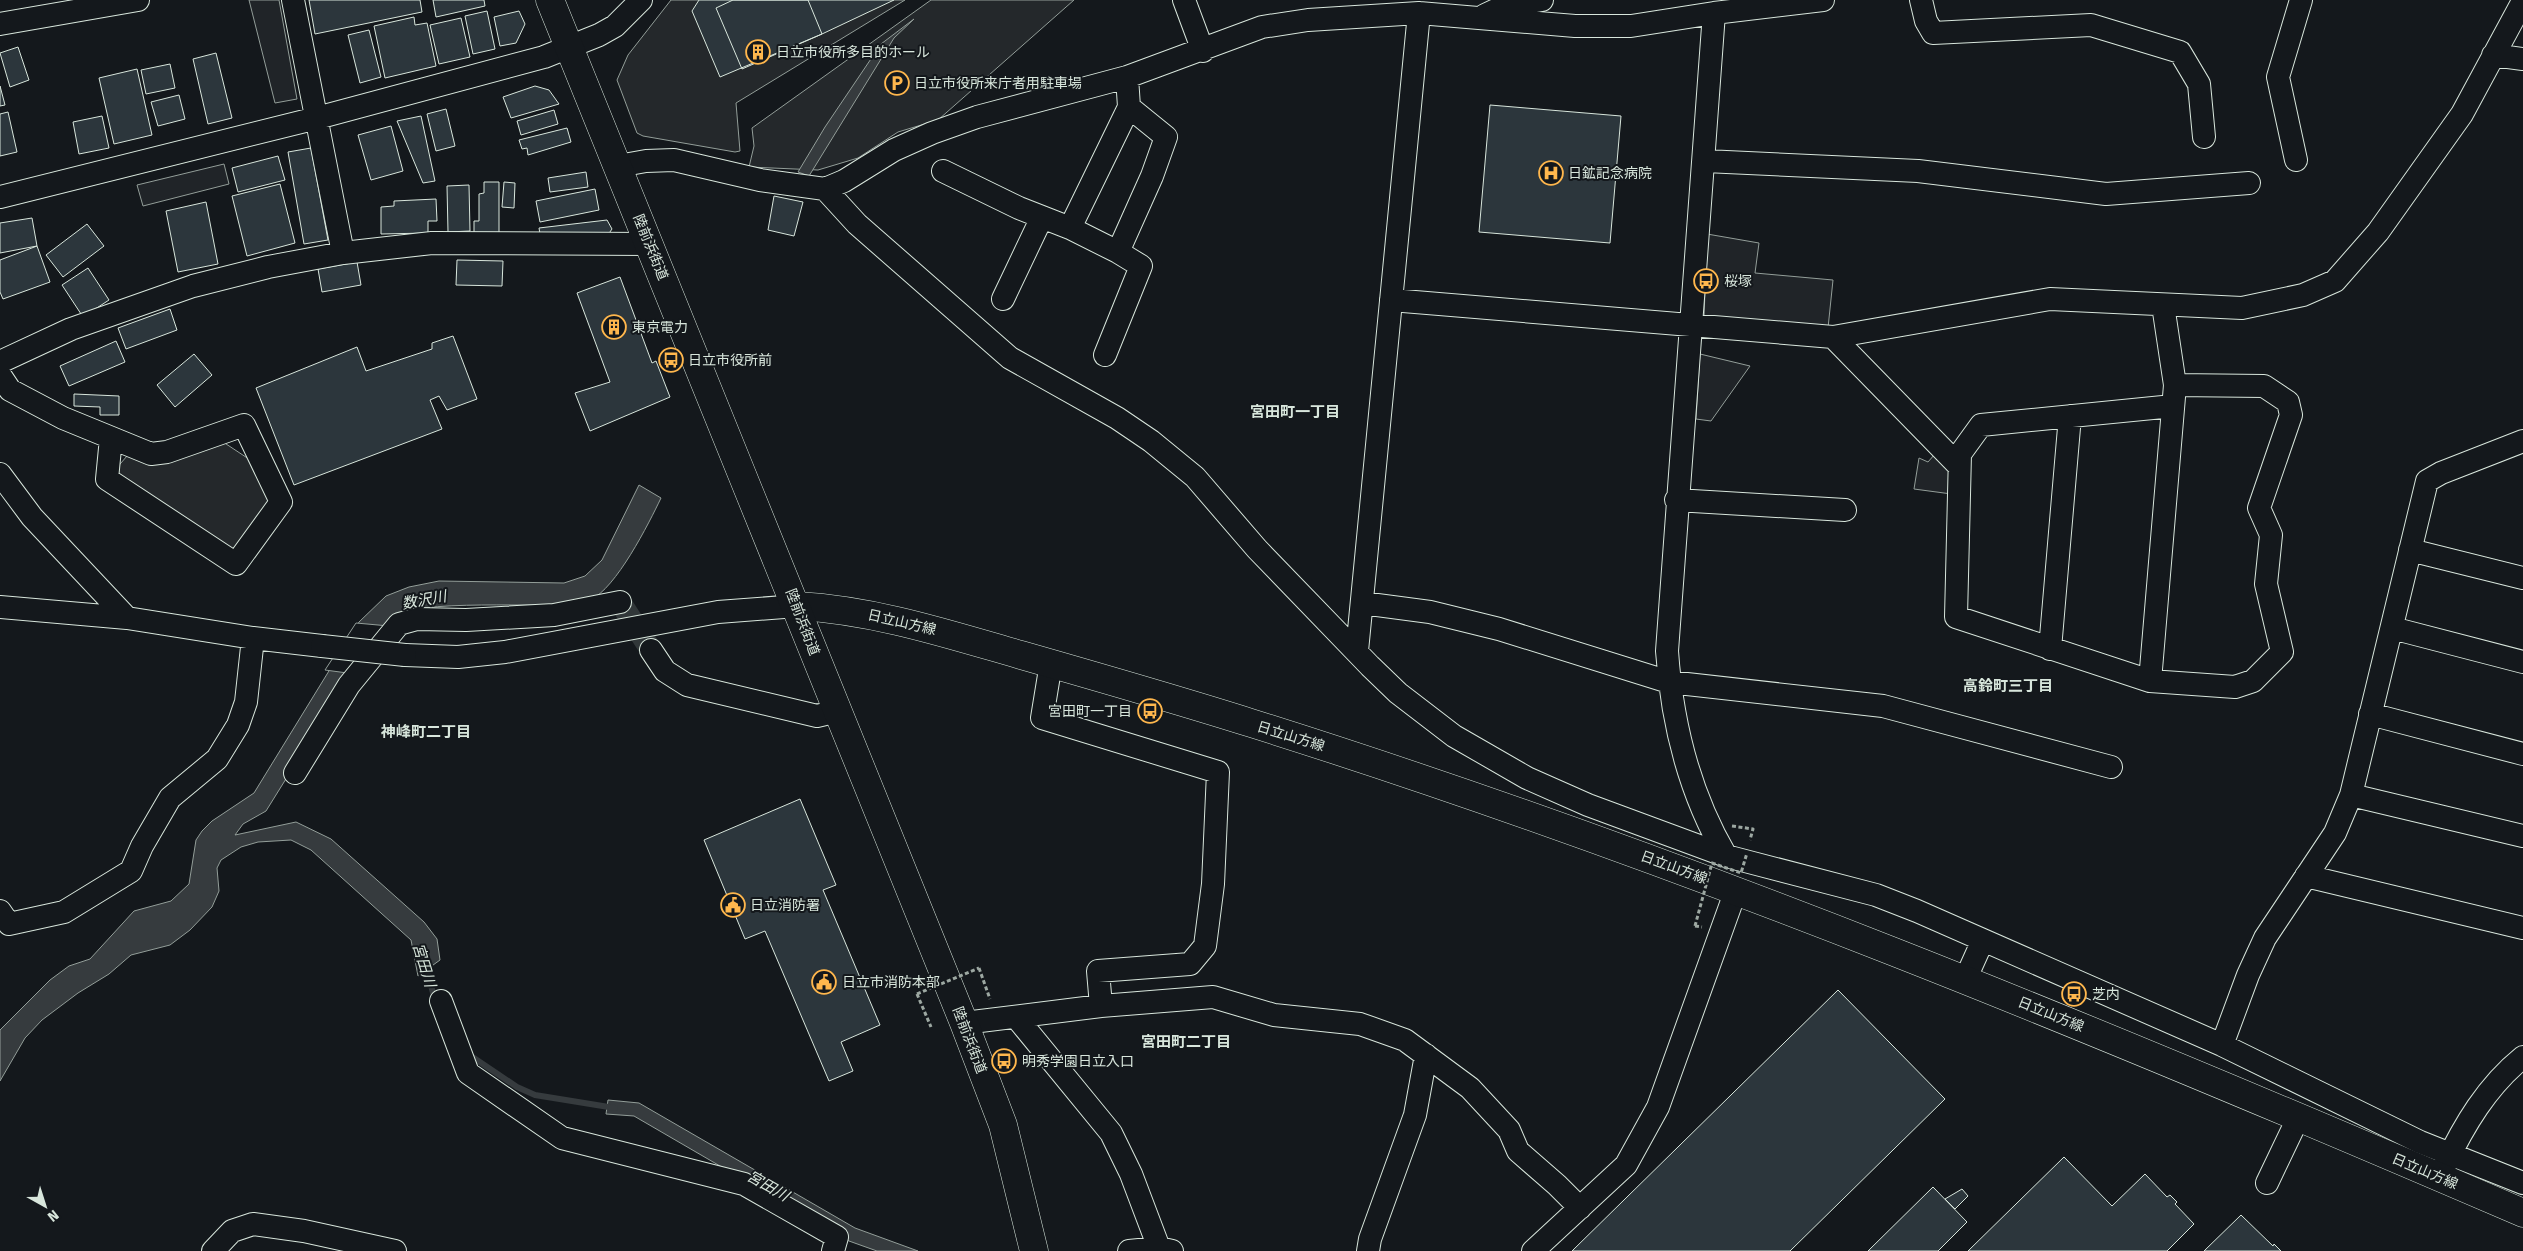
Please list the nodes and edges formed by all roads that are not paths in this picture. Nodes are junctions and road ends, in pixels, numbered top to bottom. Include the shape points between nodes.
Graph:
1 (138, 0) edge
2 (293, 0) edge
3 (550, 0) edge
4 (641, 0) edge
5 (1184, 0) edge
6 (1542, 0) edge
7 (1823, 0) edge
8 (1921, 0) edge
9 (2301, 0) edge
10 (2523, 1) edge
11 (1419, 13) junction
12 (1714, 13) junction
13 (1480, 18) junction
14 (0, 24) edge
15 (570, 48) junction
16 (1203, 50) junction
17 (2493, 55) junction
18 (2523, 59) edge
19 (1127, 77) junction
20 (1128, 107) junction
21 (317, 118) junction
22 (2204, 137) dead end
23 (2296, 160) dead end
24 (1705, 162) junction
25 (618, 166) junction
26 (943, 171) dead end
27 (2249, 183) dead end
28 (825, 189) junction
29 (0, 197) edge
30 (1042, 217) junction
31 (1070, 228) junction
32 (649, 244) junction
33 (1118, 252) junction
34 (342, 253) junction
35 (1003, 299) dead end
36 (1391, 300) junction
37 (2163, 305) junction
38 (1692, 324) junction
39 (1833, 337) junction
40 (1104, 355) dead end
41 (0, 362) edge
42 (0, 375) edge
43 (2174, 395) junction
44 (2070, 416) junction
45 (111, 438) junction
46 (2523, 441) edge
47 (1959, 466) junction
48 (0, 474) edge
49 (1676, 500) junction
50 (1845, 510) dead end
51 (2410, 550) junction
52 (2523, 578) edge
53 (620, 602) dead end
54 (1362, 603) junction
55 (797, 606) junction
56 (0, 607) edge
57 (127, 618) junction
58 (2392, 628) junction
59 (253, 638) junction
60 (2050, 649) junction
61 (651, 650) tunnel mouth
62 (1357, 651) junction
63 (2523, 662) edge
64 (1051, 663) junction
65 (2150, 681) junction
66 (1669, 682) junction
67 (838, 711) junction
68 (2370, 714) junction
69 (2523, 754) edge
70 (2111, 767) dead end
71 (295, 773) dead end
72 (2351, 795) junction
73 (2523, 836) edge
74 (1728, 857) junction
75 (2306, 876) junction
76 (1736, 890) junction
77 (0, 911) edge
78 (2523, 928) edge
79 (1983, 940) junction
80 (1965, 980) junction
81 (441, 1001) dead end
82 (1101, 1006) junction
83 (1016, 1017) junction
84 (964, 1023) junction
85 (2222, 1045) junction
86 (1426, 1055) junction
87 (2523, 1057) edge
88 (2299, 1116) junction
89 (2445, 1166) junction
90 (2267, 1183) dead end
91 (2523, 1183) edge
92 (1580, 1208) junction
93 (2523, 1213) edge
94 (1166, 1250) edge
95 (213, 1251) edge
96 (395, 1251) edge
97 (833, 1251) edge
98 (1034, 1251) edge
99 (1129, 1251) edge
100 (1368, 1251) edge
101 (1533, 1251) edge

1 - 14 street
2 - 21 street
3 - 15 main road, 陸前浜街道
4 - 15 street via 615,26
5 - 16 street
6 - 13 street via 1502,6
7 - 12 street
8 - 22 street via 1932,33 2091,25 2180,52 2199,84
9 - 23 street via 2278,77
10 - 17 street
11 - 13 street
11 - 16 street via 1308,20 1262,27
11 - 36 street
12 - 13 street via 1622,26 1575,26
12 - 24 street
15 - 21 street
15 - 25 main road, 陸前浜街道
16 - 19 street
17 - 18 street
17 - 37 street via 2462,114 2378,232 2335,281 2303,295 2242,308
19 - 20 street
19 - 28 street via 932,132
20 - 31 street
20 - 33 street via 1166,137
21 - 29 street
21 - 34 street
24 - 27 street via 1918,171 2106,194
24 - 38 street
25 - 28 street via 674,160 760,180
25 - 32 main road, 陸前浜街道
26 - 30 street
28 - 62 street via 857,224 1010,358 1117,418 1177,460 1297,592
30 - 31 street
30 - 35 street
31 - 33 street
32 - 34 street via 432,243
32 - 55 main road, 陸前浜街道
33 - 40 street via 1141,266
34 - 41 street via 193,286 71,329
36 - 38 street
36 - 54 street
37 - 39 street via 2050,299
37 - 43 street
38 - 39 street
38 - 49 street
39 - 47 street
42 - 45 street via 10,390 63,418
43 - 44 street
43 - 65 street
43 - 65 street via 2264,386 2288,402 2291,415 2259,508 2271,535 2266,584 2282,652 2253,681 2235,687
44 - 47 street via 1981,425 1960,454
44 - 60 street
45 - 45 street via 151,454 167,452 244,425 281,502 236,564 107,479
46 - 51 street via 2426,481
47 - 60 street via 1956,618
48 - 57 street via 32,517
49 - 50 street
49 - 66 street via 1667,651
51 - 52 street
51 - 58 street
53 - 71 street via 554,615 417,619 399,624 349,685
54 - 62 street
54 - 66 street via 1430,612 1500,629
55 - 59 street, bridge via 718,612 458,658 405,656
55 - 64 main road, 日立山方線 via 860,612
55 - 67 main road, 陸前浜街道
56 - 57 street
57 - 59 street
58 - 63 street
58 - 68 street
59 - 77 street via 246,702 238,725 217,759 170,798 131,871 64,912 9,924
60 - 65 street
61 - 67 street via 665,671 686,685 817,716
62 - 74 street via 1398,693 1428,717 1454,736 1527,778 1588,805
64 - 76 main road, 日立山方線 via 1392,768
64 - 82 street via 1042,718 1218,772 1213,884 1205,946 1190,964 1098,971
66 - 70 street via 1883,706
66 - 74 street via 1696,797
67 - 84 main road, 陸前浜街道
68 - 69 street
68 - 72 street
72 - 73 street
72 - 75 street via 2335,833
74 - 79 street via 1876,895
75 - 78 street
75 - 85 street via 2265,938
76 - 80 main road, 日立山方線
76 - 92 street via 1658,1107 1626,1165
79 - 80 street
79 - 85 street
80 - 88 main road, 日立山方線
81 - 97 street via 468,1073 562,1138 744,1184 837,1237
82 - 83 street
82 - 86 street via 1213,997 1274,1015 1360,1024 1405,1040
83 - 84 street
83 - 94 street via 1111,1134
84 - 98 main road, 陸前浜街道 via 1003,1125
85 - 89 street
86 - 92 street via 1470,1088 1509,1130 1518,1152
86 - 100 street via 1415,1114
87 - 89 street via 2505,1071 2485,1094
88 - 89 main road, 日立山方線
88 - 90 street
89 - 91 street
89 - 93 main road, 日立山方線
92 - 101 street
94 - 99 street
95 - 96 street via 232,1231 253,1224 304,1231

